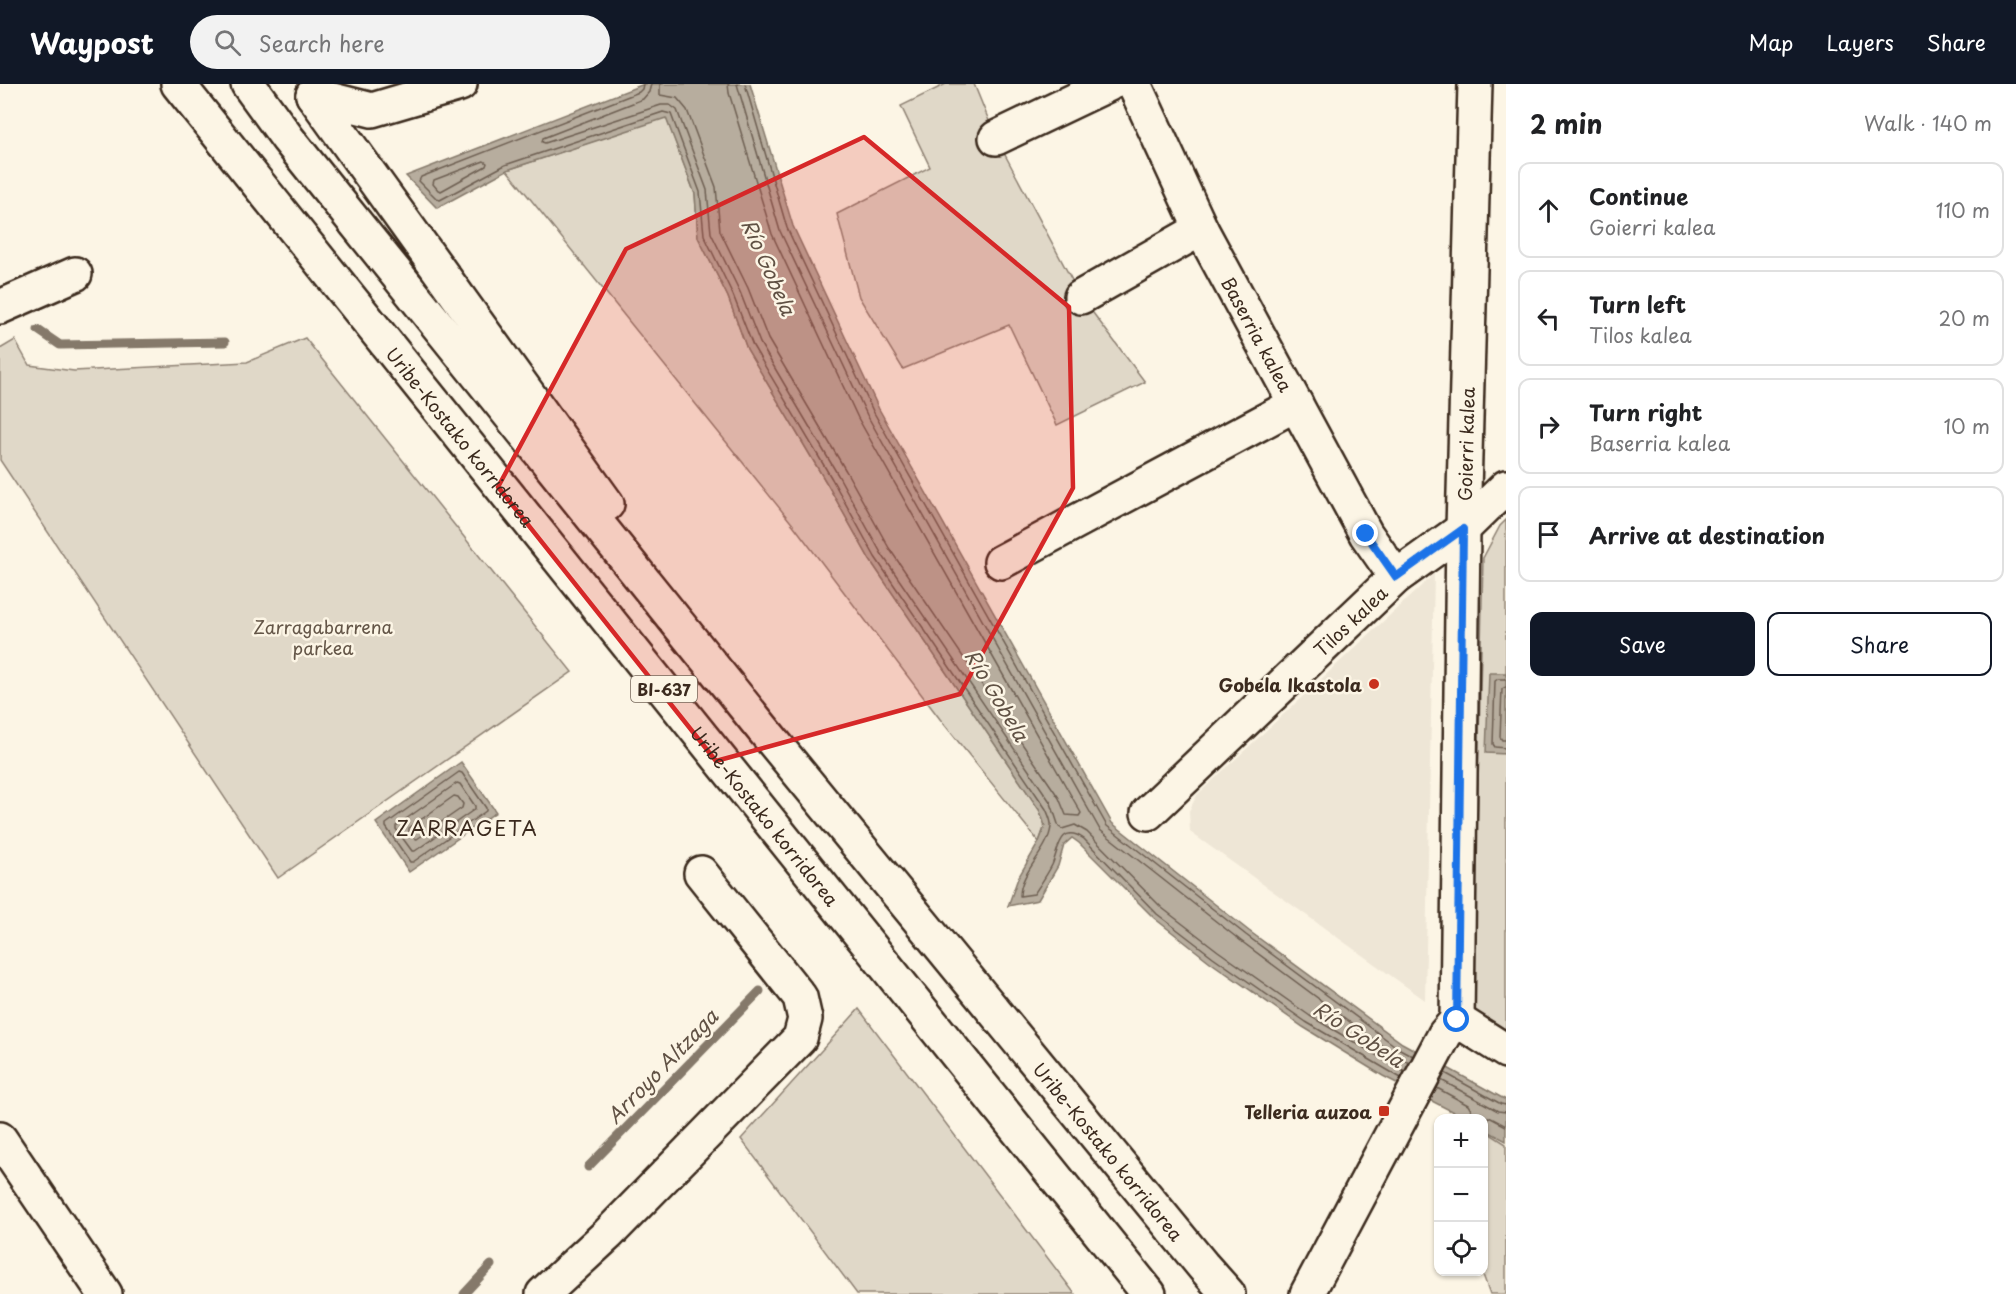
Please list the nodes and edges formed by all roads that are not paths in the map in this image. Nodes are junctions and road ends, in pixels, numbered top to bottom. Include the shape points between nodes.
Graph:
1 (178, 84) edge
2 (248, 84) edge
3 (460, 84) edge
4 (1108, 84) edge
5 (1134, 84) edge
6 (1475, 84) edge
7 (996, 138) dead end
8 (1201, 229) junction
9 (75, 274) dead end
10 (1081, 297) dead end
11 (0, 307) edge
12 (1296, 404) junction
13 (1506, 487) edge
14 (1463, 529) junction
15 (1000, 562) dead end
16 (1396, 577) junction
17 (762, 728) junction
18 (1148, 813) dead end
19 (701, 873) dead end
20 (1451, 1027) junction
21 (1506, 1051) edge
22 (0, 1139) edge
23 (105, 1294) edge
24 (543, 1294) edge
25 (1149, 1294) edge
26 (1228, 1294) edge
27 (1307, 1294) edge

1 - 25 main road, Uribe-Kostako korridorea / BI-637
2 - 17 main road, BI-637 via 288,139
3 - 17 main road via 372,110 313,96 572,453
4 - 7 main road
5 - 8 main road, Baserria kalea
6 - 14 main road, Goierri kalea
8 - 10 main road
8 - 12 main road, Baserria kalea
9 - 11 main road
12 - 15 main road
12 - 16 main road, Baserria kalea via 1366,534
13 - 14 main road, Tilos kalea
14 - 16 main road, Tilos kalea
14 - 20 main road, Goierri kalea
16 - 18 main road, Tilos kalea
17 - 26 main road, Uribe-Kostako korridorea / BI-637
19 - 24 main road via 801,997 805,1019 800,1038 608,1234
20 - 21 main road
20 - 27 main road
22 - 23 main road

